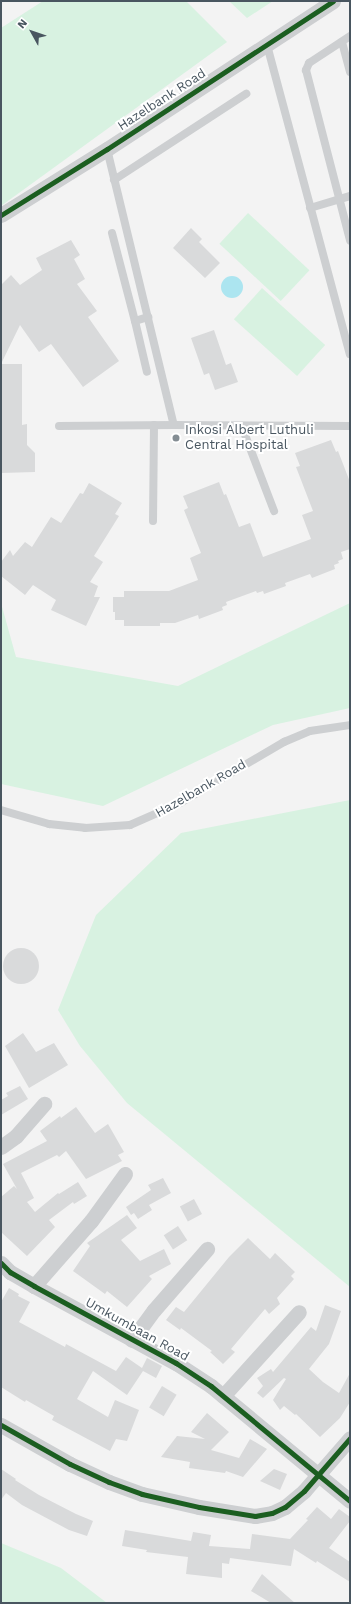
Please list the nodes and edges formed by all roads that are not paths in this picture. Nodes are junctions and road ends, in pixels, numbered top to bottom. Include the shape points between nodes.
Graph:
1 (333, 1) edge
2 (350, 36) edge
3 (342, 42) junction
4 (267, 45) junction
5 (350, 72) edge
6 (246, 94) dead end
7 (107, 149) junction
8 (114, 180) junction
9 (350, 196) edge
10 (339, 199) junction
11 (310, 208) junction
12 (1, 215) edge
13 (112, 233) dead end
14 (350, 240) edge
15 (148, 317) junction
16 (135, 321) junction
17 (350, 354) edge
18 (148, 372) dead end
19 (154, 425) junction
20 (174, 425) junction
21 (59, 426) dead end
22 (350, 426) edge
23 (242, 427) junction
24 (274, 511) dead end
25 (153, 521) dead end
26 (350, 725) edge
27 (1, 810) edge
28 (44, 1104) dead end
29 (1, 1148) edge
30 (125, 1174) dead end
31 (207, 1249) dead end
32 (1, 1263) edge
33 (34, 1286) junction
34 (299, 1312) dead end
35 (132, 1340) junction
36 (223, 1396) junction
37 (1, 1425) edge
38 (350, 1438) edge
39 (319, 1474) junction
40 (350, 1501) edge

1 - 4 street, Hazelbank Road
2 - 3 lane
3 - 5 lane
3 - 10 lane via 310,63 306,70
4 - 7 street, Hazelbank Road
4 - 11 lane
6 - 8 lane
7 - 8 lane
7 - 12 street, Hazelbank Road
8 - 15 lane
9 - 10 lane
10 - 11 lane
10 - 14 lane
11 - 17 lane
13 - 16 lane
15 - 16 lane
15 - 20 lane
16 - 18 lane
19 - 20 lane
19 - 21 lane
19 - 25 lane
20 - 23 lane
22 - 23 lane
23 - 24 lane
26 - 27 lane, Hazelbank Road via 310,731 284,742 180,803 130,825 85,828 49,824
28 - 29 street via 16,1136
30 - 33 street via 91,1221
31 - 35 street via 154,1310
32 - 33 street, Umkumbaan Road via 10,1272
33 - 35 street, Umkumbaan Road
34 - 36 street
35 - 36 street, Umkumbaan Road via 176,1363
36 - 39 street, Umkumbaan Road
37 - 39 street via 70,1464 142,1494 255,1516 272,1513 285,1507
38 - 39 street
39 - 40 street, Umkumbaan Road

